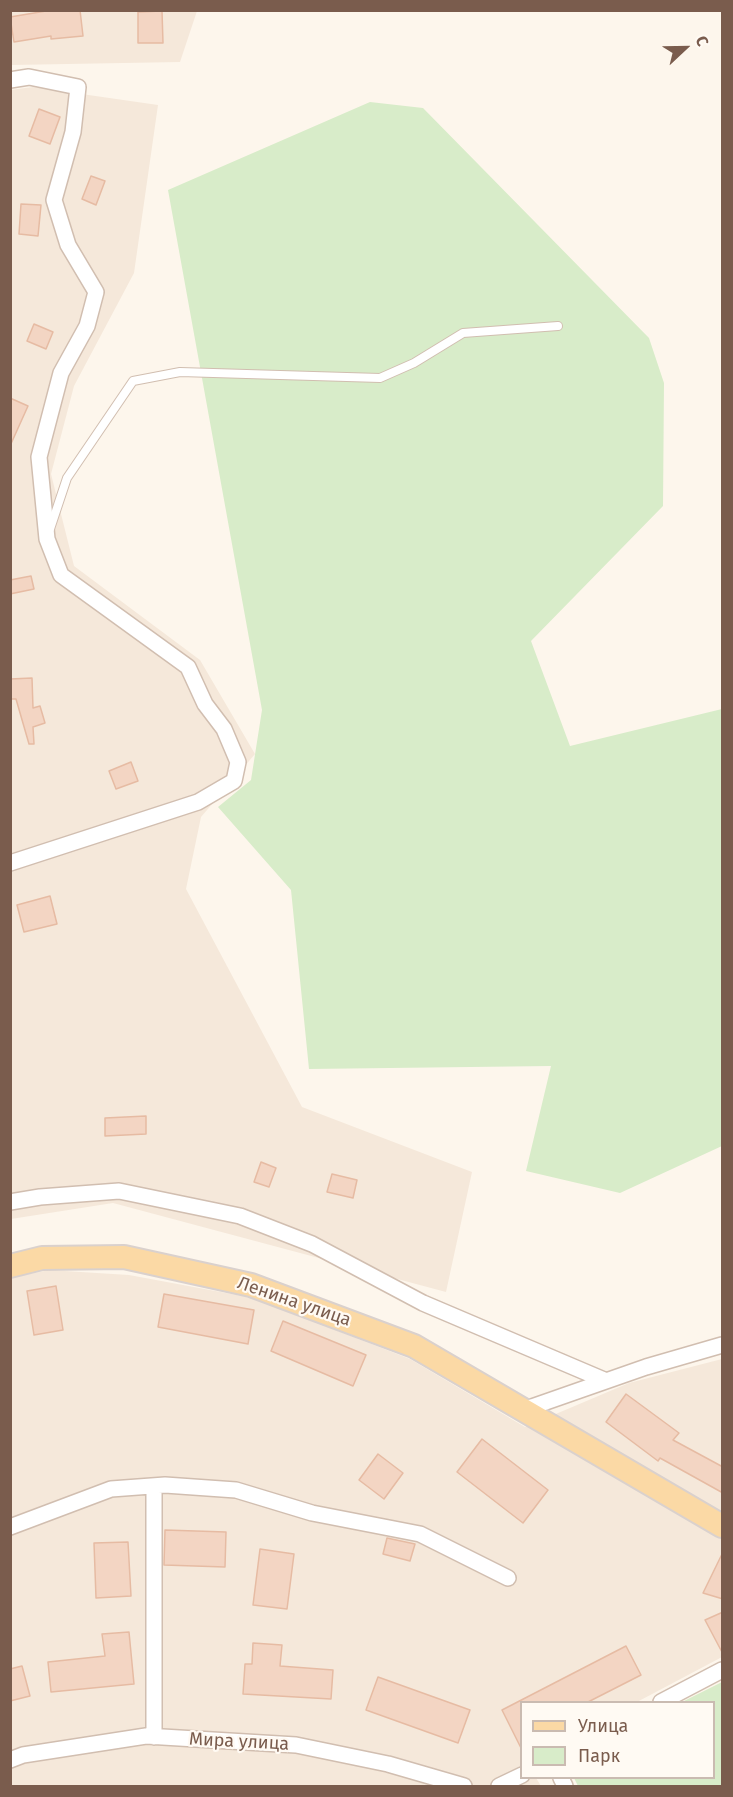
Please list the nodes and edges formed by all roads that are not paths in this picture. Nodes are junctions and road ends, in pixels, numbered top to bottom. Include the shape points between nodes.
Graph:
1 (10, 80) edge
2 (558, 326) dead end
3 (47, 539) junction
4 (10, 863) edge
5 (10, 1203) edge
6 (10, 1266) edge
7 (723, 1345) edge
8 (604, 1380) junction
9 (524, 1410) junction
10 (154, 1486) junction
11 (723, 1526) edge
12 (10, 1527) edge
13 (508, 1578) dead end
14 (723, 1670) edge
15 (663, 1701) edge
16 (154, 1737) junction
17 (10, 1760) edge
18 (520, 1776) edge
19 (464, 1786) edge
20 (499, 1786) edge

1 - 3 street via 29,77 78,87 73,132 54,200 68,245 96,292 87,326 61,373 39,457
2 - 3 lane via 463,333 414,363 380,378 180,372 133,381 67,478
3 - 4 street via 61,575 189,667 238,762 234,781 198,802
5 - 8 street via 119,1191 240,1216 312,1244 423,1303
6 - 9 main road, Ленина улица via 42,1258 124,1257 251,1285 414,1346
7 - 8 street
8 - 9 street
9 - 11 main road, Ленина улица
10 - 12 street via 111,1489
10 - 13 street via 236,1490 312,1513 420,1534
10 - 16 street
14 - 15 street
16 - 17 street, Мира улица via 34,1753
16 - 19 street, Мира улица via 296,1745 387,1764
18 - 20 street

